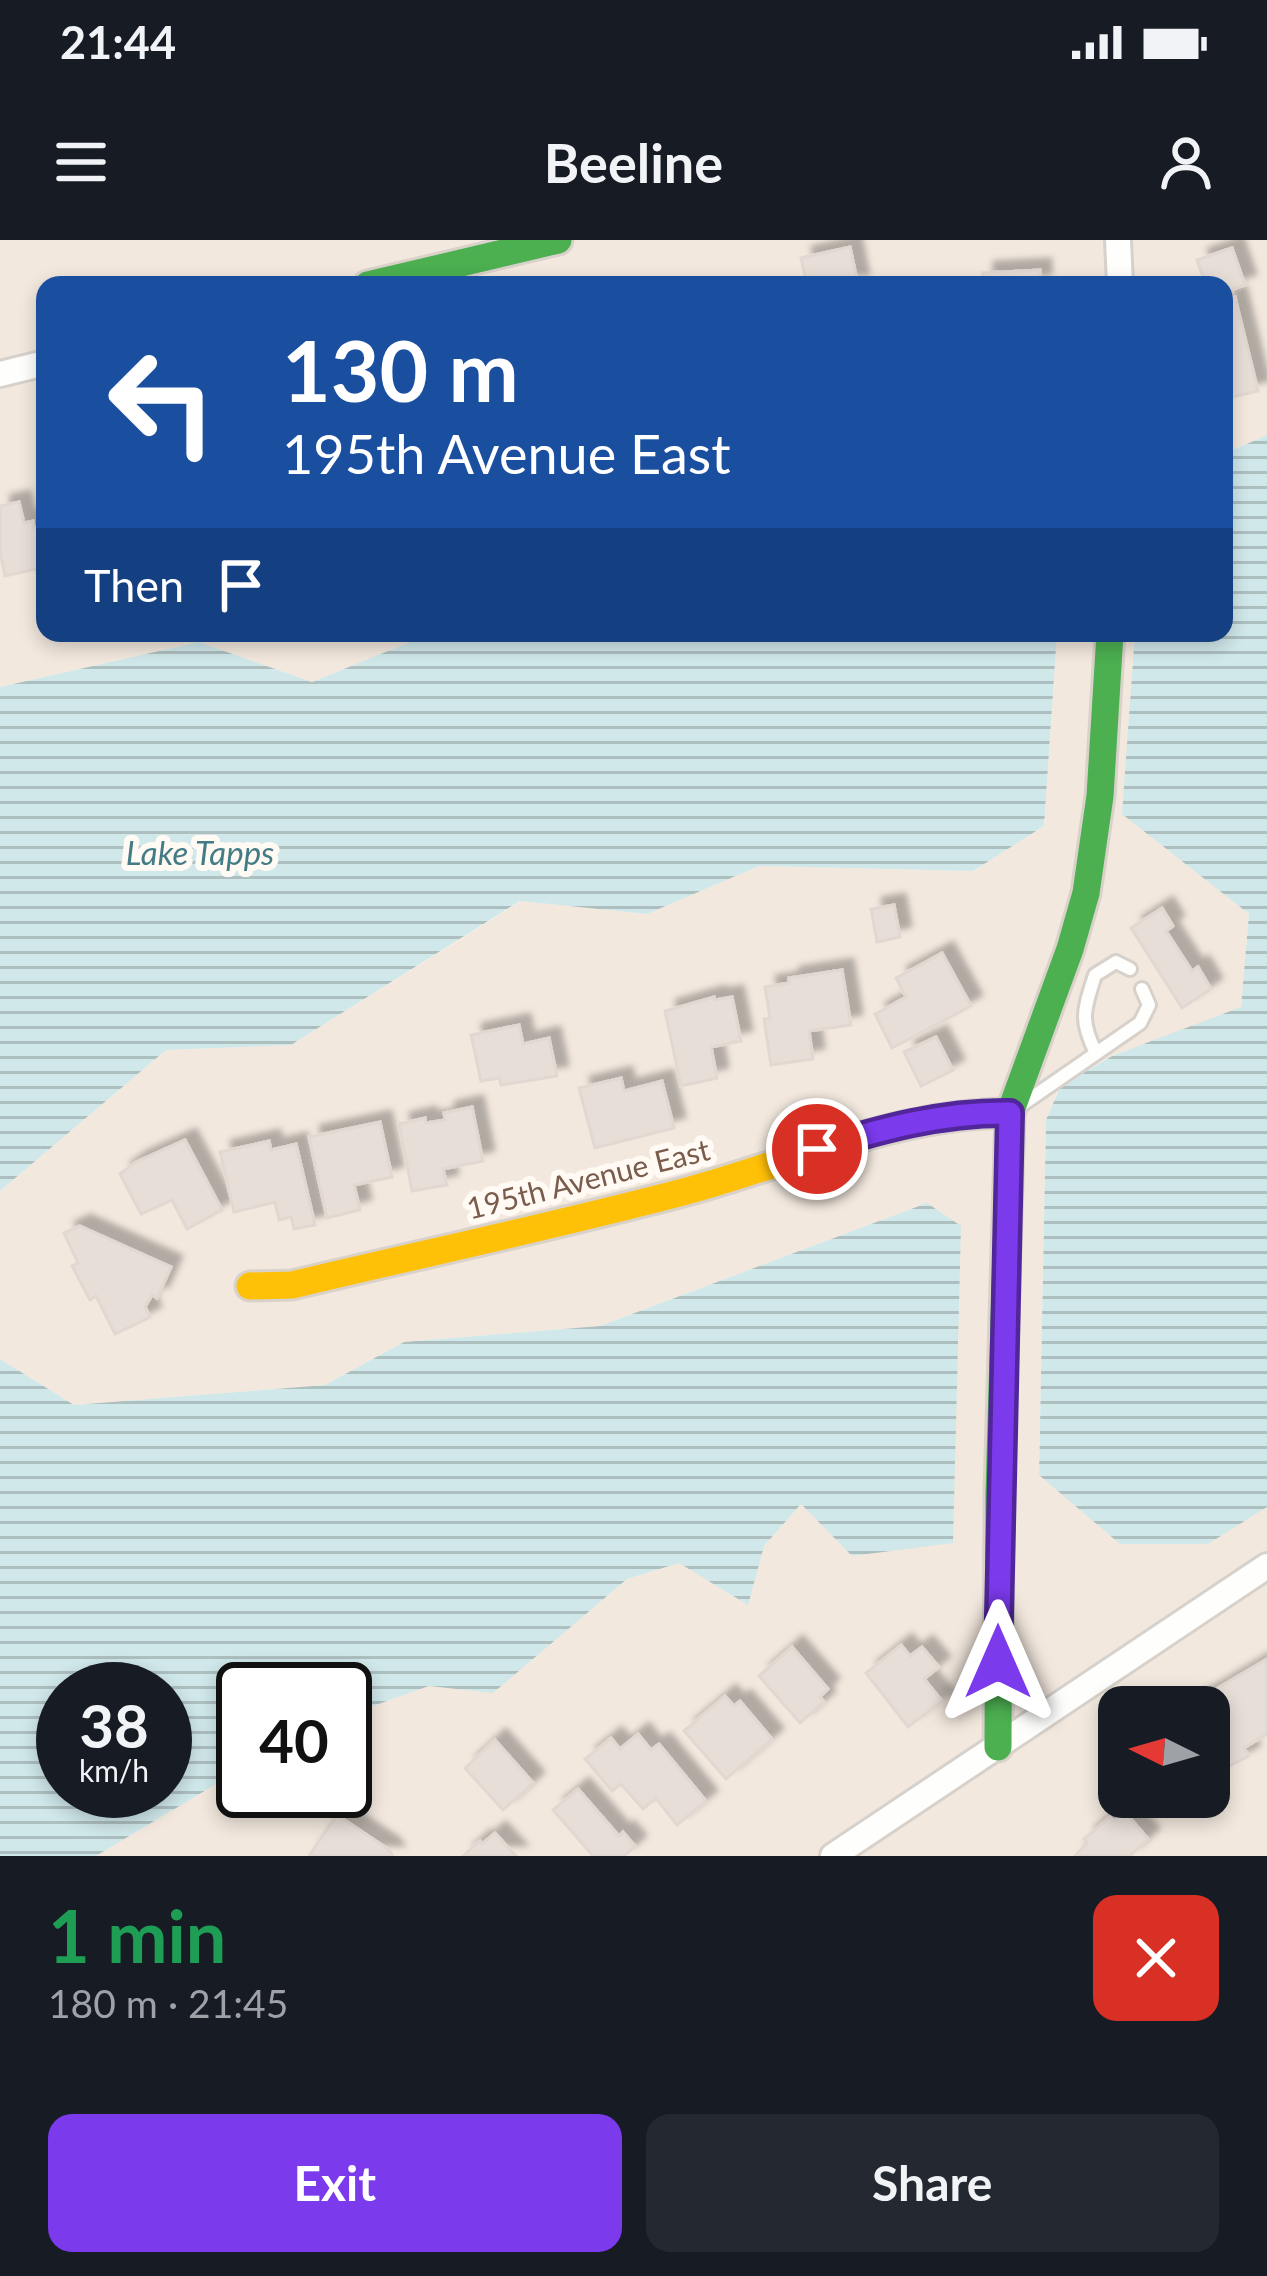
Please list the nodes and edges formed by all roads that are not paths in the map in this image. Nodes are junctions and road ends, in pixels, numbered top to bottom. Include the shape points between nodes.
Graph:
1 (558, 240) edge
2 (1118, 240) edge
3 (406, 276) edge
4 (1120, 276) edge
5 (36, 365) edge
6 (0, 374) edge
7 (1109, 642) edge
8 (1130, 969) dead end
9 (1142, 989) dead end
10 (1096, 1053) junction
11 (1010, 1113) junction
12 (250, 1286) dead end
13 (1267, 1566) edge
14 (998, 1748) junction
15 (833, 1856) edge

1 - 3 street
2 - 4 street
5 - 6 street
7 - 11 street via 1087,890
8 - 10 lane via 1116,962 1095,975 1083,1027
9 - 10 lane via 1147,1016
10 - 11 lane
11 - 12 street, 195th Avenue East via 916,1120 686,1190 292,1285
11 - 14 street
13 - 14 street
14 - 15 street

